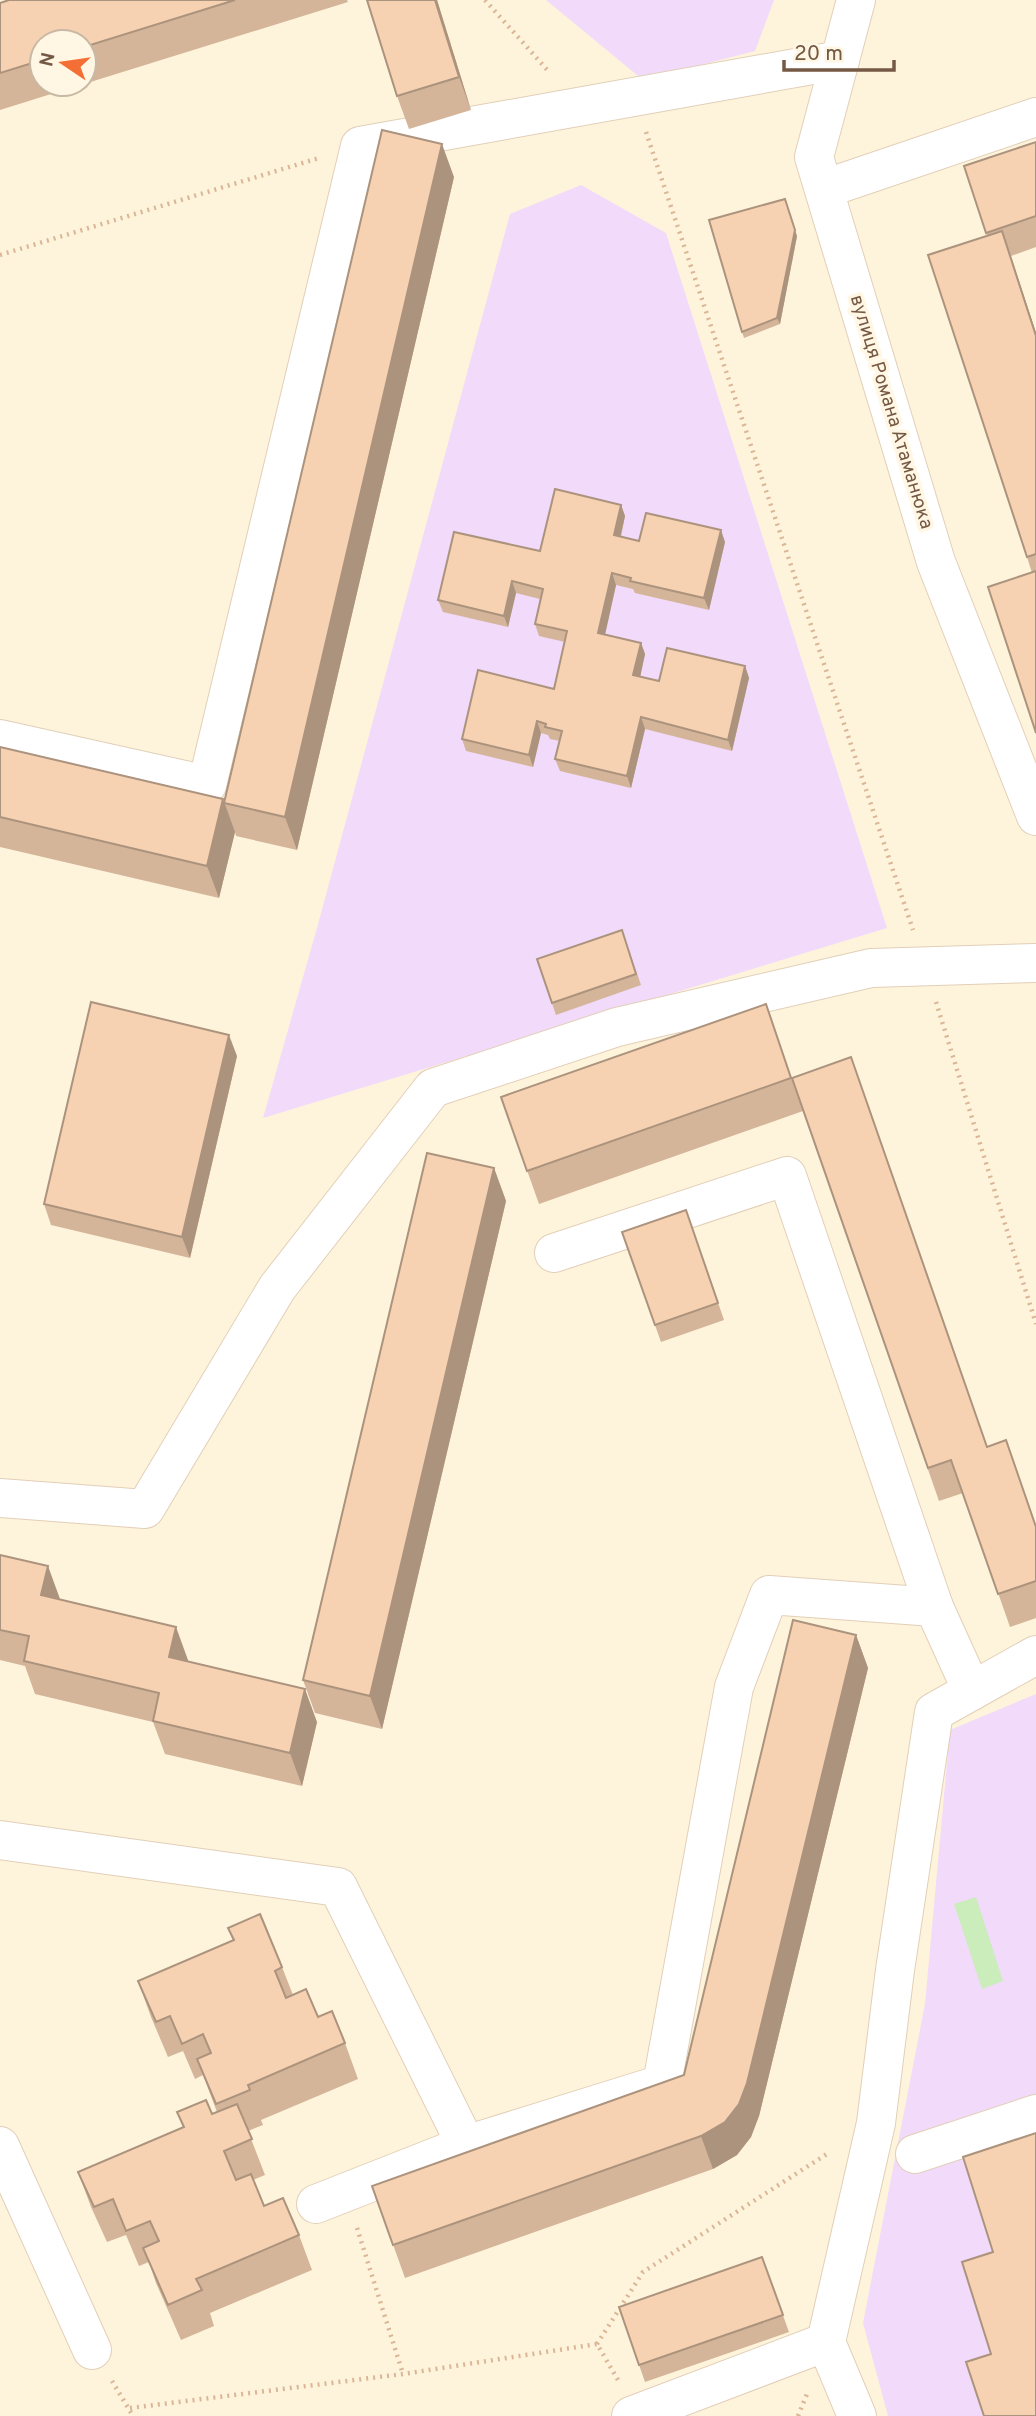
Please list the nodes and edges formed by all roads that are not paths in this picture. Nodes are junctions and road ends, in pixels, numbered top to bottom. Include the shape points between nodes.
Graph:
1 (856, 0) edge
2 (840, 60) junction
3 (1036, 117) edge
4 (824, 189) junction
5 (0, 739) edge
6 (1036, 816) edge
7 (1036, 963) edge
8 (554, 1253) dead end
9 (0, 1498) edge
10 (934, 1607) junction
11 (1036, 1655) edge
12 (972, 1691) junction
13 (0, 1840) edge
14 (1036, 2114) edge
15 (466, 2145) junction
16 (0, 2146) edge
17 (915, 2154) dead end
18 (331, 2198) road end
19 (826, 2342) junction
20 (92, 2350) dead end
21 (634, 2415) edge
22 (857, 2416) edge

1 - 2 street, вулиця Романа Атаманюка
2 - 4 street, вулиця Романа Атаманюка via 814,158
2 - 5 street via 360,146 207,785
3 - 4 street
4 - 6 street, вулиця Романа Атаманюка via 936,562
7 - 9 street via 871,968 617,1027 433,1088 277,1287 145,1509
8 - 10 street via 787,1176
10 - 12 street
10 - 15 street via 769,1595 734,1687 662,2084
11 - 12 street
12 - 19 street via 934,1712 876,2123
13 - 15 street via 338,1887
14 - 17 street
15 - 18 street
16 - 20 street
19 - 21 street
19 - 22 street

